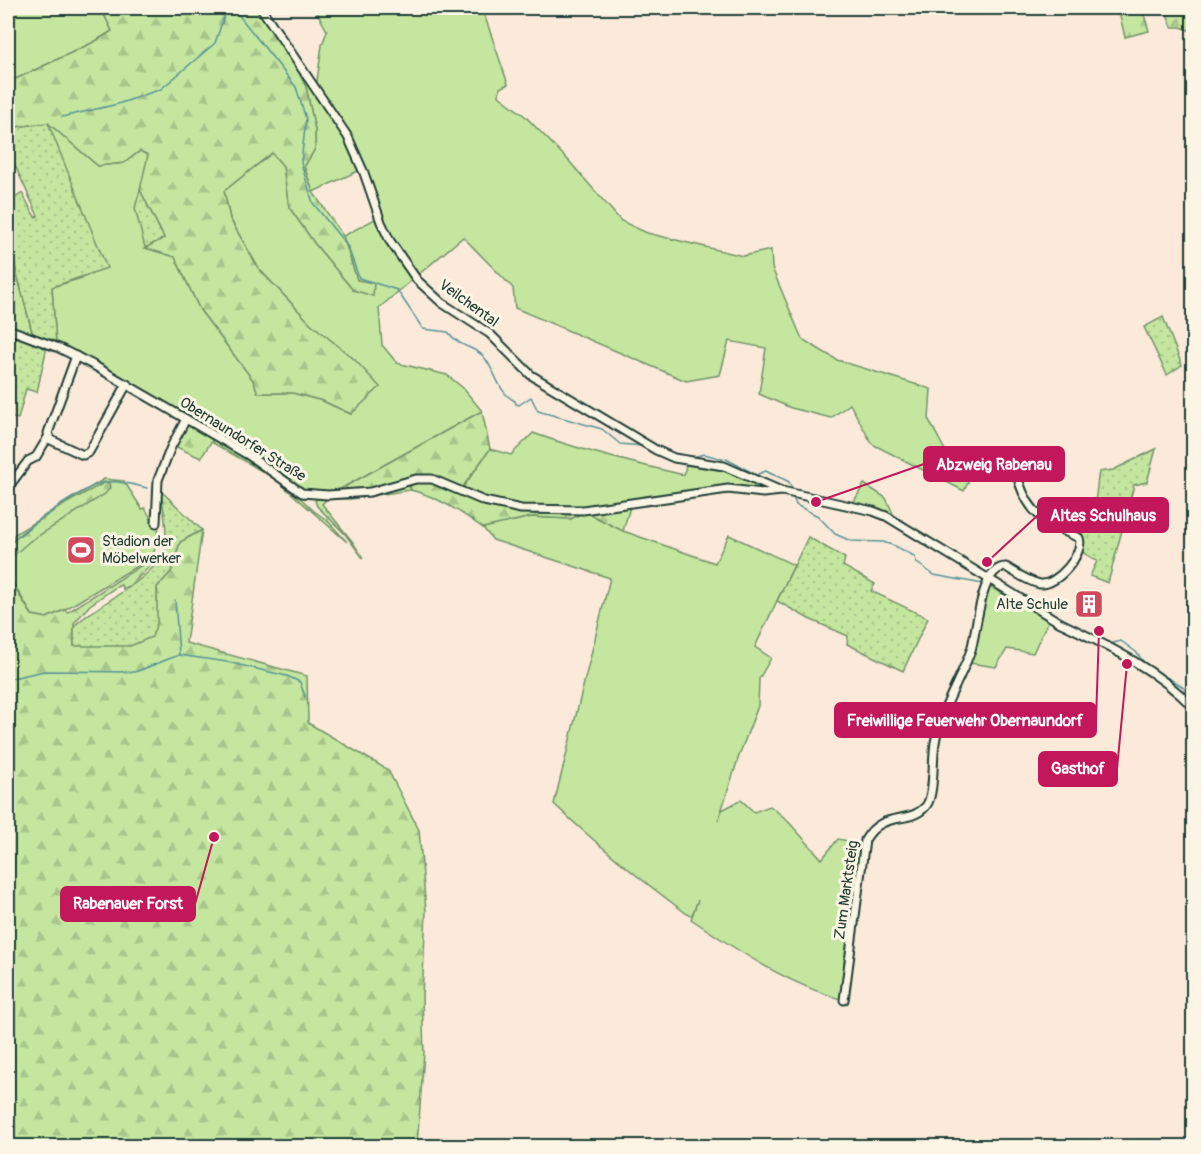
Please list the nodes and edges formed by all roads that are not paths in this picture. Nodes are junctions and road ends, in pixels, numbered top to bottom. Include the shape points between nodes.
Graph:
1 (261, 8) edge
2 (8, 329) edge
3 (76, 356) junction
4 (127, 384) junction
5 (186, 419) junction
6 (48, 437) junction
7 (1019, 482) dead end
8 (8, 487) edge
9 (782, 491) junction
10 (156, 523) dead end
11 (987, 585) junction
12 (1194, 708) edge
13 (844, 1000) dead end

1 - 9 street, Veilchental via 348,137 381,222 417,280 442,303 490,334 531,375 656,450 674,458 724,466
2 - 3 street, Obernaundorfer Straße
3 - 4 street, Obernaundorfer Straße
3 - 6 street
4 - 5 street, Obernaundorfer Straße
4 - 6 street via 88,452 83,455
5 - 9 street, Obernaundorfer Straße via 302,493 370,492 416,479 432,479 484,501 521,509 583,510 717,490
5 - 10 street via 158,480
6 - 8 street via 36,457 28,461
7 - 11 street via 1026,501 1041,518 1079,538 1079,550 1052,582 1042,584 1000,567
9 - 11 street via 873,510
11 - 12 street via 1155,675
11 - 13 street, Zum Marktsteig via 971,648 937,730 930,800 916,813 878,824 865,840

